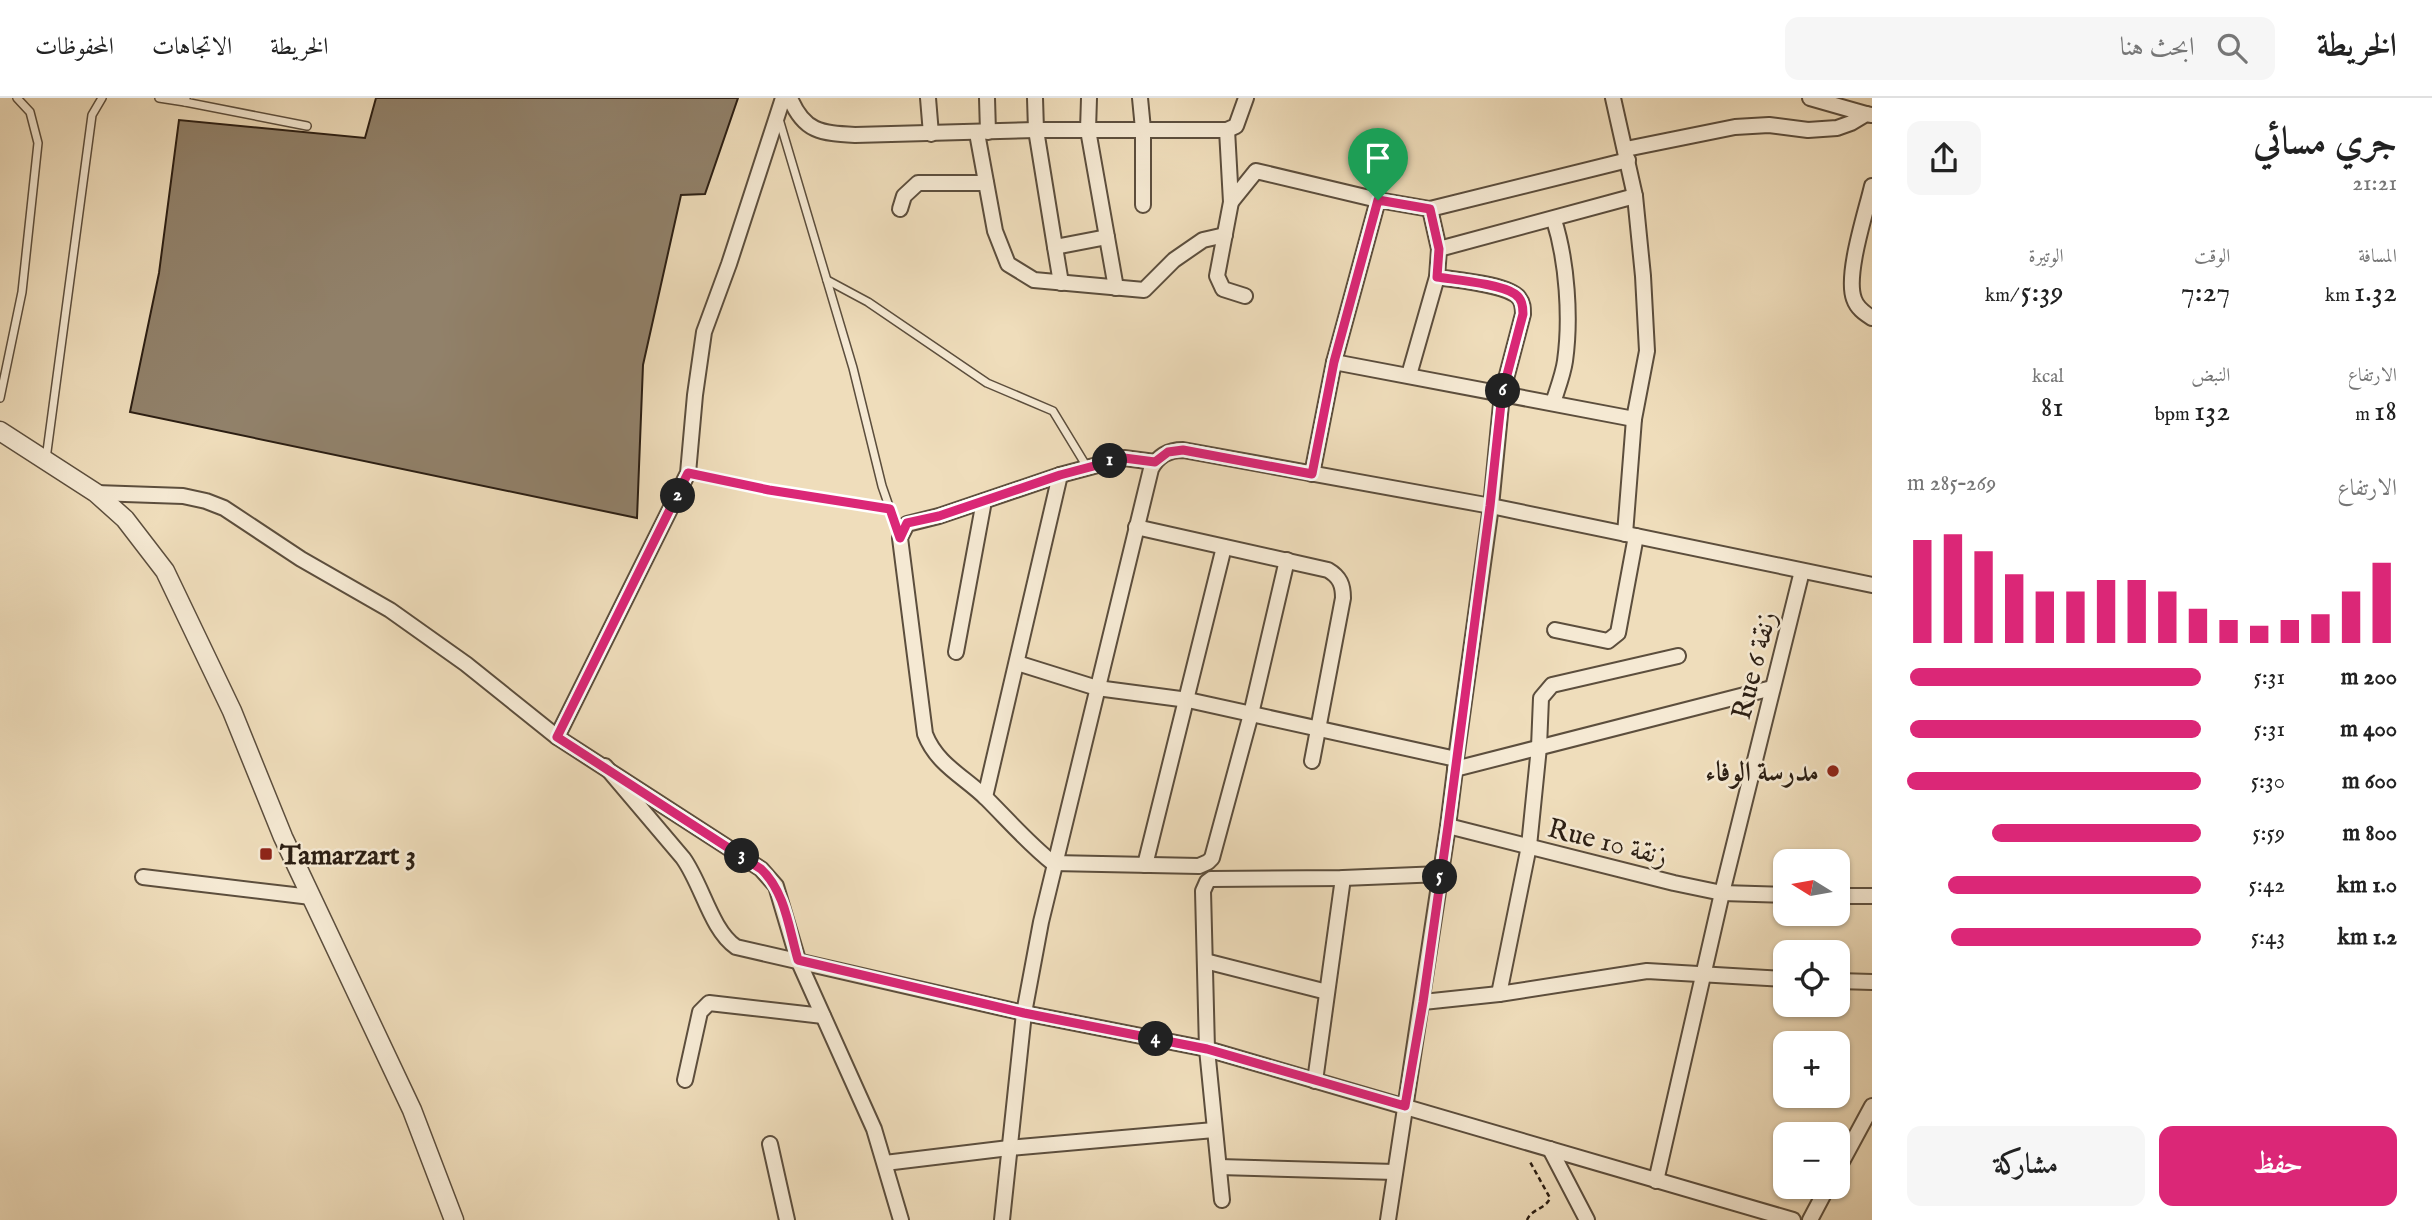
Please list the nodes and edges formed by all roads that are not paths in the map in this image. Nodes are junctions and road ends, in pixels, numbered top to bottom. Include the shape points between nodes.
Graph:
1 (17, 98) edge
2 (102, 98) edge
3 (159, 98) edge
4 (783, 98) edge
5 (790, 98) edge
6 (928, 98) edge
7 (987, 98) edge
8 (1035, 98) edge
9 (1088, 98) edge
10 (1140, 98) edge
11 (1246, 98) edge
12 (1613, 98) edge
13 (1810, 98) edge
14 (186, 100) edge
15 (1869, 114) edge
16 (778, 117) junction
17 (307, 126) dead end
18 (1143, 129) junction
19 (1036, 130) junction
20 (1088, 130) junction
21 (1227, 130) junction
22 (982, 132) junction
23 (931, 134) junction
24 (1627, 155) junction
25 (986, 183) junction
26 (1872, 186) edge
27 (1635, 196) junction
28 (1378, 200) junction
29 (1231, 202) junction
30 (1143, 205) dead end
31 (900, 209) dead end
32 (1430, 209) junction
33 (1555, 219) junction
34 (1224, 234) junction
35 (1107, 237) junction
36 (1055, 247) junction
37 (1439, 249) junction
38 (1437, 277) junction
39 (827, 279) junction
40 (1060, 283) junction
41 (1116, 288) junction
42 (1245, 296) dead end
43 (1872, 318) edge
44 (1334, 362) junction
45 (1409, 375) junction
46 (1502, 394) junction
47 (0, 398) edge
48 (1553, 403) junction
49 (1634, 419) junction
50 (0, 431) edge
51 (46, 460) junction
52 (1155, 462) junction
53 (1087, 468) junction
54 (688, 473) junction
55 (1312, 474) junction
56 (1060, 475) junction
57 (96, 493) junction
58 (984, 501) junction
59 (1490, 506) junction
60 (890, 509) junction
61 (1136, 527) junction
62 (1631, 535) junction
63 (900, 538) junction
64 (1224, 547) junction
65 (1287, 560) junction
66 (1802, 571) junction
67 (1872, 585) edge
68 (1555, 630) dead end
69 (956, 653) dead end
70 (1678, 656) dead end
71 (1017, 663) junction
72 (1097, 688) junction
73 (1772, 688) junction
74 (1188, 700) junction
75 (1251, 715) junction
76 (1319, 730) junction
77 (557, 737) junction
78 (1539, 747) junction
79 (1312, 761) dead end
80 (1456, 764) junction
81 (606, 766) junction
82 (985, 797) junction
83 (1448, 826) junction
84 (1529, 846) junction
85 (1053, 863) junction
86 (1145, 865) junction
87 (1441, 874) junction
88 (143, 877) dead end
89 (1343, 878) junction
90 (1722, 893) junction
91 (1773, 895) edge
92 (1850, 896) edge
93 (1872, 896) edge
94 (311, 897) junction
95 (798, 960) junction
96 (1205, 961) junction
97 (1703, 975) junction
98 (1773, 978) edge
99 (1850, 981) edge
100 (1872, 982) edge
101 (1327, 992) junction
102 (1499, 994) junction
103 (1423, 1002) junction
104 (1024, 1013) junction
105 (823, 1016) junction
106 (1207, 1049) junction
107 (685, 1080) dead end
108 (1315, 1081) junction
109 (1405, 1106) junction
110 (1872, 1106) edge
111 (1214, 1130) junction
112 (770, 1144) dead end
113 (1850, 1147) edge
114 (1009, 1148) junction
115 (1550, 1149) junction
116 (886, 1163) junction
117 (1219, 1167) junction
118 (1395, 1172) junction
119 (1656, 1181) junction
120 (1821, 1199) edge
121 (1222, 1200) dead end
122 (454, 1220) edge
123 (787, 1220) edge
124 (901, 1220) edge
125 (1002, 1220) edge
126 (1388, 1220) edge
127 (1587, 1220) edge
128 (1793, 1220) edge
129 (1810, 1220) edge

1 - 47 lane via 30,112 38,143 22,292
2 - 51 lane via 92,115
3 - 14 lane
4 - 16 street
5 - 23 street via 798,118 828,133
6 - 23 street
7 - 22 street
8 - 19 street
9 - 20 street
10 - 18 street
11 - 21 street via 1237,126
12 - 24 street
13 - 15 street
14 - 17 lane
15 - 24 street via 1837,128 1735,127
16 - 39 lane
16 - 54 street via 704,332
18 - 20 street
18 - 21 street
18 - 30 street
19 - 20 street
19 - 22 street
19 - 36 street
20 - 35 street
21 - 29 street
22 - 23 street
22 - 25 street
24 - 27 street
24 - 32 street
25 - 31 street via 918,183 904,196
25 - 40 street via 995,232 1008,264 1034,280
26 - 43 street via 1852,279 1854,301
27 - 33 street
27 - 49 street via 1647,351
28 - 29 street via 1256,171
28 - 32 street
28 - 44 street
29 - 34 street
32 - 37 street
33 - 37 street
33 - 48 street via 1561,242 1566,323 1565,362
34 - 41 street via 1203,240 1174,260 1144,290
34 - 42 street via 1217,276 1223,289
35 - 36 street
35 - 41 street
36 - 40 street
37 - 38 street
38 - 45 street
38 - 46 street via 1506,289 1523,305
39 - 53 lane via 987,383 1053,411
39 - 60 lane
40 - 41 street
44 - 45 street
44 - 55 street
45 - 46 street
46 - 48 street
46 - 59 street
48 - 49 street
49 - 62 street
50 - 51 street
51 - 57 street
52 - 53 street via 1124,458
52 - 55 street via 1168,452 1183,450
52 - 61 street
53 - 56 street
54 - 60 lane
54 - 77 street
55 - 59 street
56 - 58 street
56 - 71 street
57 - 77 street via 183,496 224,508 390,610
57 - 94 street via 125,519 165,571 232,711
58 - 63 street via 907,523
58 - 69 street
59 - 62 street
59 - 80 street
60 - 63 lane
61 - 64 street
61 - 72 street
62 - 66 street
62 - 68 street via 1618,633 1608,641
63 - 82 street via 925,734 940,761
64 - 65 street
64 - 74 street
65 - 75 street
65 - 76 street via 1328,570 1342,583
66 - 67 street
66 - 73 street, Rue 6 زنقة
70 - 78 street via 1552,685 1541,698
71 - 72 street
71 - 82 street
72 - 74 street
72 - 85 street
73 - 78 street
73 - 90 street, Rue 6 زنقة
74 - 75 street
74 - 86 street
75 - 76 street
75 - 86 street via 1212,858 1199,866
76 - 79 street
76 - 80 street
77 - 81 street
78 - 80 street
78 - 84 street
80 - 83 street
81 - 95 street via 772,878
81 - 95 street via 689,865 726,941
82 - 85 street
83 - 84 street, Rue 10 زنقة
83 - 87 street
84 - 90 street, Rue 10 زنقة
84 - 102 street
85 - 86 street
85 - 104 street
87 - 89 street
87 - 103 street
88 - 94 street
89 - 96 street via 1211,879 1203,891
89 - 101 street
90 - 91 street, Rue 10 زنقة
90 - 97 street, Rue 6 زنقة
92 - 93 street
94 - 122 street via 412,1110
95 - 104 street
95 - 105 street
96 - 101 street
96 - 106 street
97 - 98 street
97 - 102 street via 1647,971
97 - 119 street, Rue 6 زنقة
99 - 100 street
101 - 108 street
102 - 103 street
103 - 109 street
104 - 106 street
104 - 114 street
105 - 107 street via 709,1003 700,1012
105 - 116 street
106 - 108 street
106 - 111 street
108 - 109 street
109 - 115 street
109 - 118 street
110 - 113 street
111 - 114 street
111 - 117 street
112 - 123 street
114 - 116 street
114 - 125 street
115 - 119 street
115 - 127 street
116 - 124 street
117 - 118 street
117 - 121 street
118 - 126 street
119 - 128 street
120 - 129 street

